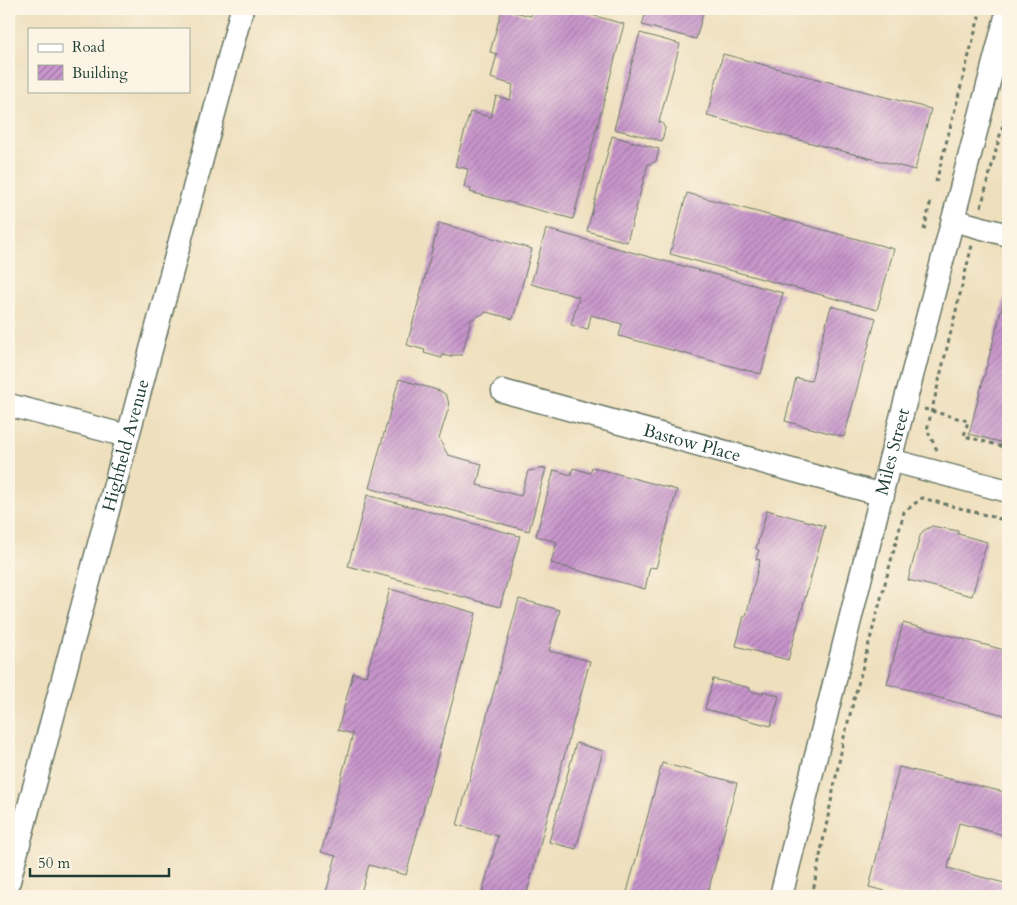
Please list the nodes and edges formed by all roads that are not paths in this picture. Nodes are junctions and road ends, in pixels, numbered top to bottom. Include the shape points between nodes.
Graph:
1 (242, 9) edge
2 (1008, 9) edge
3 (953, 220) junction
4 (1008, 235) edge
5 (503, 391) dead end
6 (9, 405) edge
7 (127, 436) junction
8 (890, 460) junction
9 (1008, 492) edge
10 (883, 495) junction
11 (9, 881) edge
12 (781, 896) edge

1 - 7 street, Highfield Avenue
2 - 3 street, Miles Street
3 - 4 street
3 - 8 street, Miles Street
5 - 10 street, Bastow Place
6 - 7 street
7 - 11 street, Highfield Avenue
8 - 9 street
8 - 10 street, Miles Street
10 - 12 street, Miles Street

